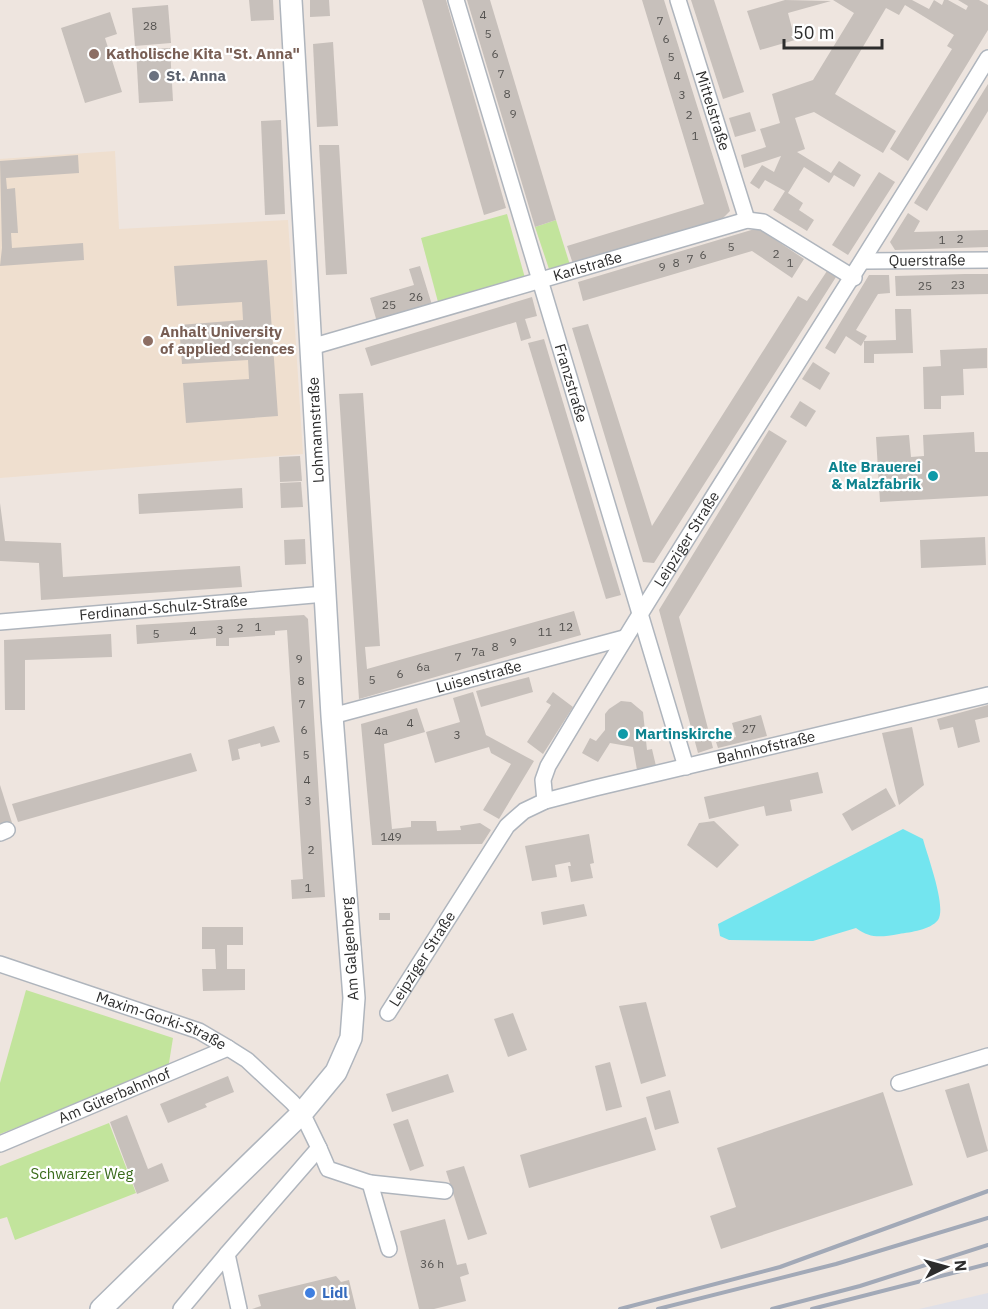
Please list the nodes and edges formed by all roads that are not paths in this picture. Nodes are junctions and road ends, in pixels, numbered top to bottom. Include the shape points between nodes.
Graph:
1 (291, 0) edge
2 (456, 0) edge
3 (678, 0) edge
4 (988, 58) edge
5 (747, 220) junction
6 (988, 260) edge
7 (865, 261) junction
8 (854, 278) junction
9 (541, 282) junction
10 (311, 347) junction
11 (325, 594) junction
12 (640, 611) junction
13 (0, 622) edge
14 (624, 638) junction
15 (988, 695) edge
16 (332, 716) junction
17 (686, 767) junction
18 (545, 801) junction
19 (343, 860) joint
20 (0, 964) edge
21 (388, 1013) dead end
22 (228, 1048) junction
23 (988, 1056) edge
24 (899, 1083) dead end
25 (302, 1113) junction
26 (0, 1144) edge
27 (320, 1148) junction
28 (370, 1184) junction
29 (446, 1191) dead end
30 (389, 1249) dead end
31 (227, 1254) junction
32 (101, 1309) edge
33 (181, 1309) edge
34 (239, 1309) edge

1 - 10 main road, Lohmannstraße
2 - 9 street, Franzstraße
3 - 5 street, Mittelstraße
4 - 7 street, Leipziger Straße
5 - 8 street via 763,222
5 - 9 street, Karlstraße
6 - 7 street, Querstraße
7 - 8 street, Leipziger Straße
8 - 12 street, Leipziger Straße
9 - 10 street, Karlstraße
9 - 12 street, Franzstraße
10 - 11 main road, Lohmannstraße
11 - 13 street, Ferdinand-Schulz-Straße
11 - 16 main road, Lohmannstraße
12 - 14 street, Leipziger Straße
12 - 17 street, Franzstraße
14 - 16 street, Luisenstraße
14 - 18 street, Leipziger Straße via 548,766 543,780
15 - 17 street, Bahnhofstraße
16 - 19 main road, Lohmannstraße
17 - 18 street, Bahnhofstraße
18 - 21 street, Leipziger Straße via 524,811 507,826
19 - 25 main road, Am Galgenberg via 354,998 351,1038 336,1072
20 - 22 street, Maxim-Gorki-Straße via 199,1031
22 - 25 street, Maxim-Gorki-Straße via 247,1060
22 - 26 street, Am Güterbahnhof
23 - 24 street
25 - 27 street
25 - 32 main road
27 - 28 street via 328,1169
27 - 31 street
28 - 29 street
28 - 30 street
31 - 33 street
31 - 34 street

